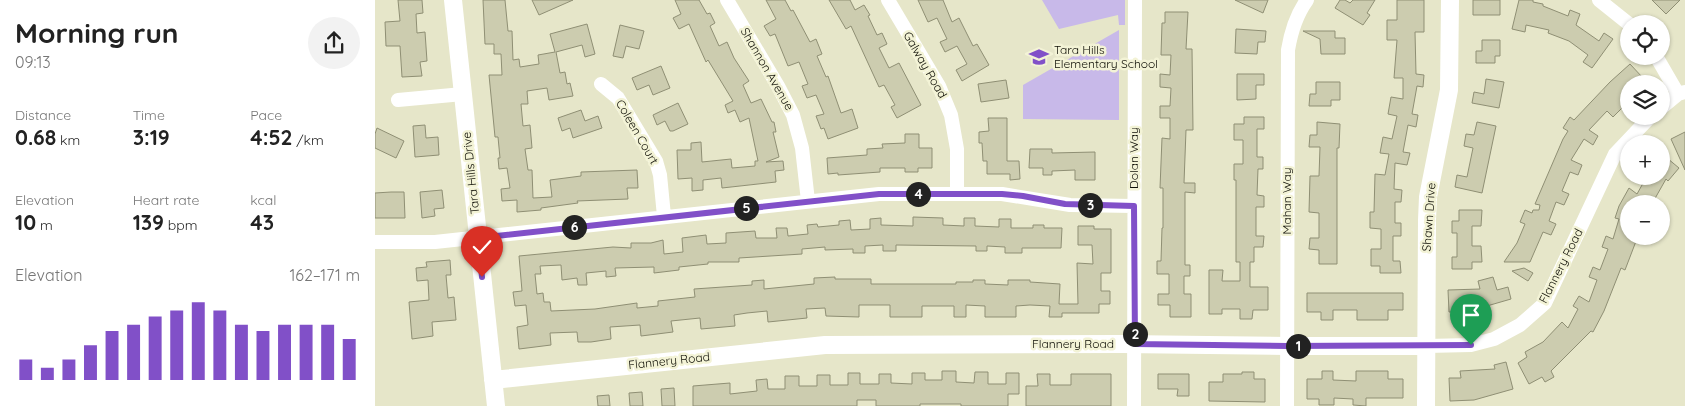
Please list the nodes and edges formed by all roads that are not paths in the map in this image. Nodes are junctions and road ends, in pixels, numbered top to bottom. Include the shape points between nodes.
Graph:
1 (453, 0) edge
2 (727, 0) edge
3 (888, 0) edge
4 (1135, 0) edge
5 (1307, 0) edge
6 (1450, 0) edge
7 (1599, 0) edge
8 (1620, 17) edge
9 (1662, 65) edge
10 (601, 84) dead end
11 (1682, 93) edge
12 (463, 94) junction
13 (398, 100) dead end
14 (1670, 102) edge
15 (1642, 125) edge
16 (957, 194) junction
17 (808, 201) junction
18 (1134, 206) junction
19 (664, 216) junction
20 (478, 238) junction
21 (375, 242) edge
22 (1135, 344) junction
23 (1287, 346) junction
24 (1426, 346) junction
25 (493, 380) junction
26 (496, 406) edge
27 (1134, 406) edge
28 (1287, 406) edge
29 (1426, 406) edge

1 - 12 street, Tara Hills Drive
2 - 17 street, Shannon Avenue via 793,116 802,148
3 - 16 street, Galway Road via 946,100 955,132
4 - 18 street, Dolan Way
5 - 23 street, Mahan Way via 1292,28 1288,50
6 - 24 street, Shawn Drive via 1449,90 1428,197
7 - 8 street
9 - 11 street
10 - 19 street, Coleen Court via 618,98 656,161
11 - 14 street
12 - 13 street
12 - 20 street, Tara Hills Drive
15 - 24 street, Flannery Road via 1615,154 1545,303 1520,325 1494,339 1471,345
16 - 17 street via 879,194
16 - 18 street via 1013,194 1070,205
17 - 19 street
18 - 22 street, Dolan Way
19 - 20 street
20 - 21 street
20 - 25 street, Tara Hills Drive
22 - 23 street, Flannery Road
22 - 25 street, Flannery Road via 825,345
22 - 27 street, Dolan Way
23 - 24 street, Flannery Road
23 - 28 street, Mahan Way
24 - 29 street, Shawn Drive
25 - 26 street, Tara Hills Drive

